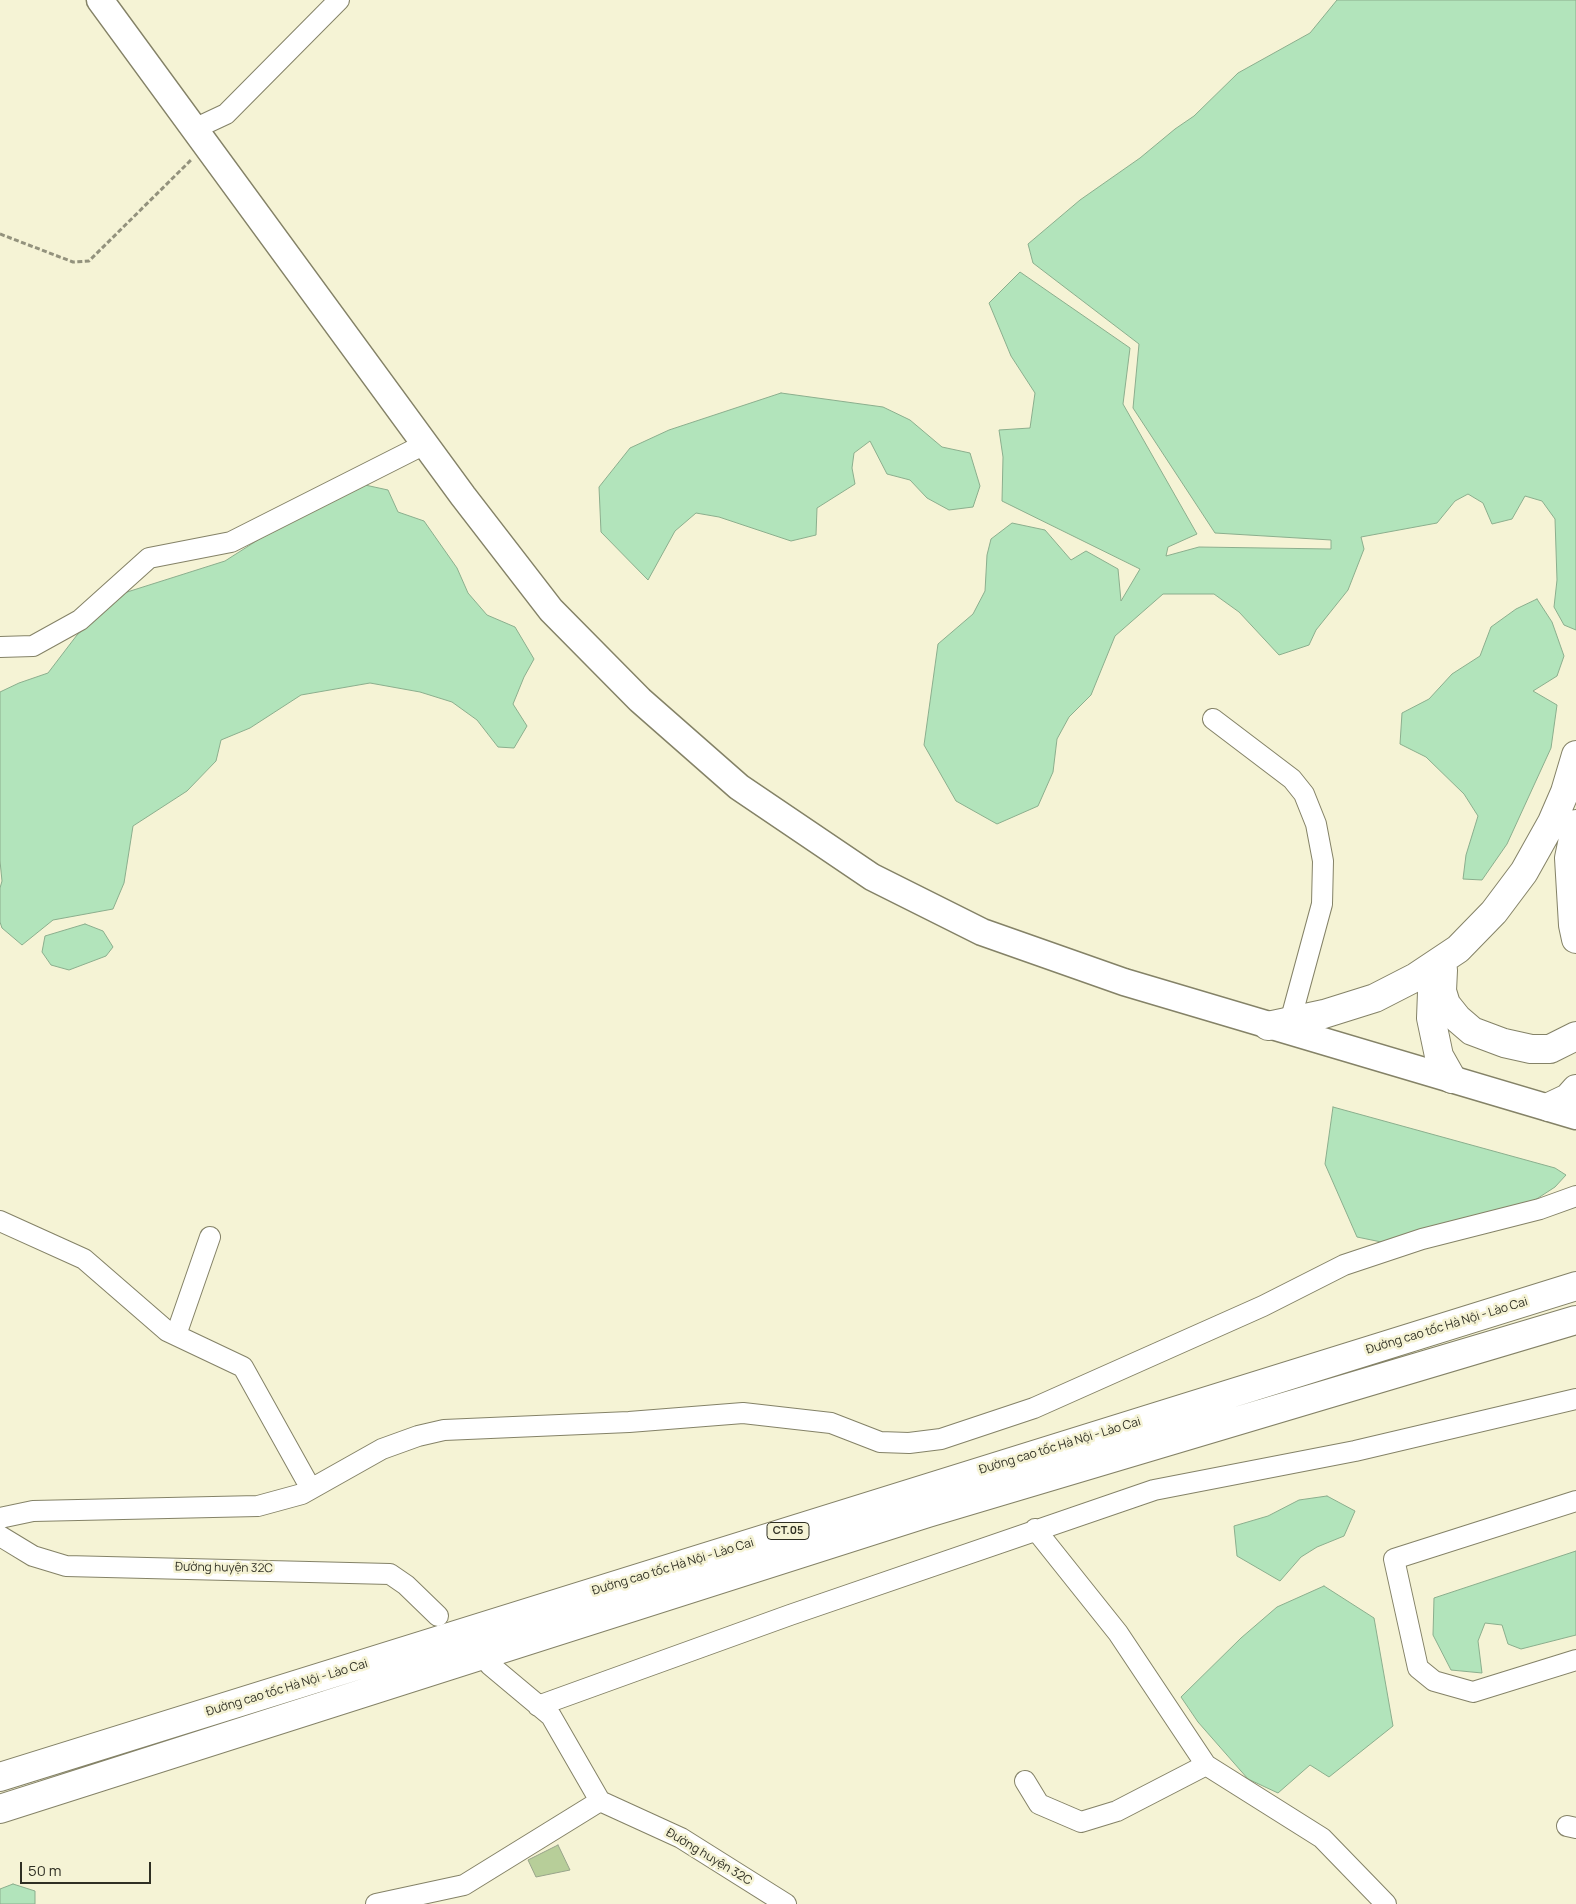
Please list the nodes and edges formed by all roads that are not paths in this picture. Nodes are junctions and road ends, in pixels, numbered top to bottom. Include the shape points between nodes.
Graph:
1 (100, 0) edge
2 (339, 0) edge
3 (200, 137) junction
4 (424, 444) junction
5 (0, 647) edge
6 (1213, 719) dead end
7 (1576, 755) edge
8 (1576, 824) edge
9 (1576, 939) edge
10 (1451, 959) junction
11 (1279, 1024) junction
12 (1576, 1036) edge
13 (1452, 1079) junction
14 (1576, 1089) edge
15 (1548, 1107) junction
16 (1576, 1116) edge
17 (1576, 1196) edge
18 (0, 1221) edge
19 (210, 1237) dead end
20 (1576, 1286) edge
21 (1576, 1320) edge
22 (176, 1335) junction
23 (1576, 1399) edge
24 (311, 1489) junction
25 (1576, 1501) edge
26 (0, 1518) edge
27 (1035, 1529) junction
28 (0, 1536) edge
29 (438, 1616) dead end
30 (1576, 1660) edge
31 (490, 1666) dead end
32 (538, 1706) junction
33 (1206, 1765) junction
34 (0, 1777) edge
35 (1025, 1781) dead end
36 (600, 1801) junction
37 (0, 1809) edge
38 (384, 1903) edge
39 (786, 1904) edge
40 (1386, 1904) edge

1 - 3 main road
2 - 3 street
3 - 4 main road
4 - 5 street via 230,542 149,558 80,620 33,646
4 - 11 main road via 551,610 640,700 738,787 872,876 982,932 1124,982
6 - 11 street via 1292,779 1304,794 1316,824 1323,861 1322,904
7 - 10 highway via 1552,822 1524,872 1494,912
8 - 9 highway via 1569,858
10 - 11 highway via 1375,998
10 - 12 highway via 1442,991 1446,1004 1472,1032 1530,1049 1550,1049
10 - 13 highway via 1432,992 1431,1018 1439,1056
11 - 13 main road
13 - 15 main road
14 - 15 highway via 1568,1098
15 - 16 main road
17 - 24 street via 1344,1265 1263,1306 1034,1408 941,1439 880,1442 831,1423 743,1414 444,1430 382,1449
18 - 22 street via 84,1259
19 - 22 street
20 - 34 highway, Đường cao tốc Hà Nội - Lào Cai / CT.05
21 - 37 highway, Đường cao tốc Hà Nội - Lào Cai / CT.05 via 928,1513
22 - 24 street via 243,1368
23 - 27 street via 1355,1451 1154,1490
24 - 26 street via 258,1506 33,1511
25 - 30 street via 1394,1559 1418,1668 1434,1681 1473,1692
27 - 32 street
27 - 33 street via 1118,1633
28 - 29 street, Đường huyện 32C via 33,1556 66,1566 390,1574
31 - 32 street
32 - 36 street via 551,1716
33 - 35 street via 1118,1811 1081,1822 1039,1804
33 - 40 street via 1322,1838
36 - 38 street via 464,1885
36 - 39 street, Đường huyện 32C via 681,1838

